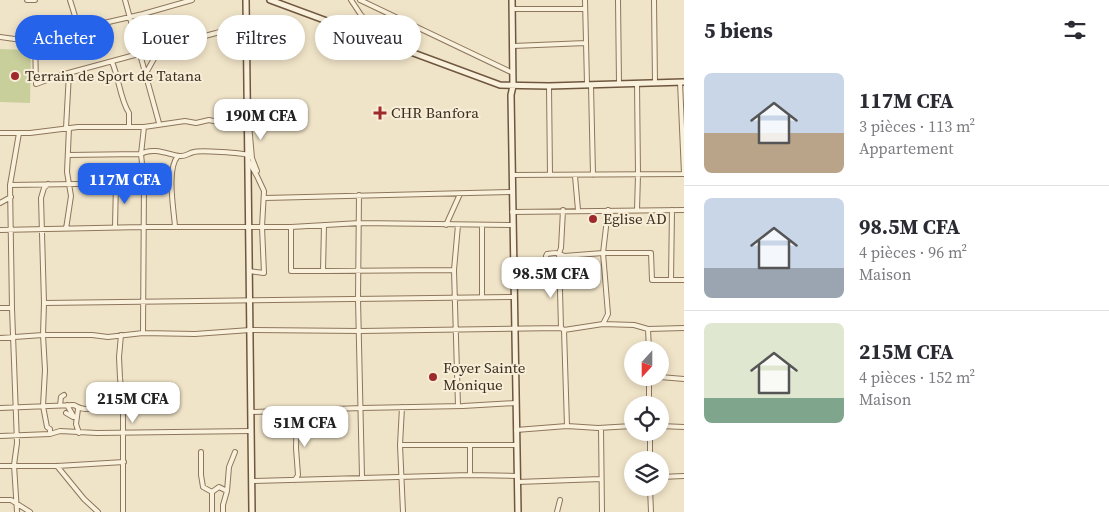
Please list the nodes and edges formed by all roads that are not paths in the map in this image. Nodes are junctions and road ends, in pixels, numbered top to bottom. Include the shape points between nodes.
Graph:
1 (26, 0) edge
2 (35, 0) edge
3 (70, 0) edge
4 (125, 0) edge
5 (192, 0) edge
6 (246, 0) edge
7 (270, 0) edge
8 (351, 0) edge
9 (360, 0) edge
10 (512, 0) edge
11 (585, 0) edge
12 (618, 0) edge
13 (654, 0) edge
14 (512, 9) junction
15 (585, 9) junction
16 (381, 11) junction
17 (74, 15) edge
18 (129, 15) edge
19 (137, 15) edge
20 (246, 15) edge
21 (361, 15) edge
22 (381, 15) edge
23 (390, 15) edge
24 (315, 16) edge
25 (421, 30) edge
26 (0, 37) edge
27 (15, 39) edge
28 (586, 44) junction
29 (513, 46) junction
30 (421, 56) edge
31 (124, 58) edge
32 (35, 60) edge
33 (142, 60) edge
34 (153, 60) edge
35 (246, 60) edge
36 (112, 62) junction
37 (69, 73) junction
38 (146, 73) junction
39 (513, 73) junction
40 (655, 82) junction
41 (682, 82) edge
42 (619, 83) junction
43 (637, 83) junction
44 (589, 84) junction
45 (513, 86) junction
46 (549, 86) junction
47 (247, 111) junction
48 (159, 124) junction
49 (230, 125) junction
50 (247, 125) junction
51 (129, 127) junction
52 (144, 127) junction
53 (67, 128) junction
54 (683, 130) edge
55 (0, 133) edge
56 (19, 133) junction
57 (141, 154) junction
58 (248, 154) junction
59 (68, 155) junction
60 (178, 156) junction
61 (512, 175) junction
62 (550, 175) junction
63 (593, 175) junction
64 (638, 175) junction
65 (257, 176) junction
66 (575, 176) junction
67 (116, 183) junction
68 (144, 183) junction
69 (10, 184) junction
70 (38, 184) junction
71 (48, 184) junction
72 (70, 184) junction
73 (512, 192) junction
74 (42, 193) junction
75 (460, 194) junction
76 (359, 195) junction
77 (11, 197) junction
78 (264, 198) junction
79 (0, 203) edge
80 (563, 210) junction
81 (578, 210) junction
82 (608, 210) junction
83 (637, 210) junction
84 (672, 210) junction
85 (684, 210) edge
86 (512, 212) junction
87 (360, 223) junction
88 (324, 225) junction
89 (446, 225) junction
90 (458, 225) junction
91 (482, 225) junction
92 (513, 225) junction
93 (143, 226) junction
94 (115, 227) junction
95 (175, 227) junction
96 (248, 227) junction
97 (262, 227) junction
98 (291, 227) junction
99 (66, 229) junction
100 (0, 230) edge
101 (11, 230) junction
102 (43, 230) junction
103 (560, 251) junction
104 (603, 253) junction
105 (546, 256) dead end
106 (565, 256) junction
107 (559, 268) junction
108 (454, 270) junction
109 (249, 271) junction
110 (323, 271) junction
111 (359, 271) junction
112 (514, 274) junction
113 (552, 274) junction
114 (560, 277) junction
115 (671, 280) junction
116 (684, 280) edge
117 (455, 297) junction
118 (482, 297) junction
119 (513, 297) junction
120 (358, 299) junction
121 (249, 300) junction
122 (142, 302) junction
123 (44, 304) junction
124 (0, 308) edge
125 (12, 308) junction
126 (607, 316) junction
127 (603, 324) junction
128 (613, 324) junction
129 (684, 328) edge
130 (455, 329) junction
131 (562, 329) junction
132 (648, 329) junction
133 (250, 330) junction
134 (514, 330) junction
135 (360, 331) junction
136 (143, 333) junction
137 (43, 335) junction
138 (121, 335) junction
139 (2, 338) edge
140 (14, 338) junction
141 (648, 341) edge
142 (0, 344) edge
143 (669, 378) edge
144 (684, 379) edge
145 (64, 396) dead end
146 (516, 403) junction
147 (60, 405) junction
148 (67, 405) junction
149 (43, 406) junction
150 (123, 406) junction
151 (458, 406) junction
152 (402, 407) junction
153 (0, 408) edge
154 (16, 408) junction
155 (80, 408) junction
156 (361, 408) junction
157 (297, 410) junction
158 (251, 412) junction
159 (66, 413) dead end
160 (76, 418) junction
161 (567, 426) junction
162 (669, 426) edge
163 (624, 427) edge
164 (684, 427) edge
165 (601, 428) junction
166 (516, 430) junction
167 (251, 431) junction
168 (79, 433) junction
169 (124, 433) junction
170 (50, 434) junction
171 (0, 436) edge
172 (8, 436) junction
173 (17, 436) junction
174 (17, 444) junction
175 (400, 445) junction
176 (470, 445) junction
177 (516, 445) junction
178 (201, 452) dead end
179 (235, 452) dead end
180 (124, 462) junction
181 (0, 466) edge
182 (14, 466) junction
183 (57, 466) junction
184 (470, 474) junction
185 (684, 476) edge
186 (362, 477) junction
187 (402, 477) junction
188 (669, 477) edge
189 (517, 479) junction
190 (601, 479) junction
191 (252, 480) junction
192 (295, 480) junction
193 (227, 491) junction
194 (212, 492) junction
195 (650, 496) edge
196 (0, 500) edge
197 (560, 500) dead end
198 (17, 504) junction
199 (17, 512) edge
200 (30, 512) edge
201 (98, 512) edge
202 (123, 512) edge
203 (212, 512) edge
204 (223, 512) edge
205 (252, 512) edge
206 (403, 512) edge
207 (518, 512) edge
208 (557, 512) edge
209 (602, 512) edge
210 (651, 512) edge

1 - 2 street
3 - 17 street
4 - 18 street
5 - 19 street
6 - 20 street
7 - 24 street
8 - 21 street
9 - 16 street
10 - 14 street
11 - 15 street
12 - 42 street
13 - 40 street
14 - 15 street
14 - 29 street
15 - 28 street
16 - 22 street
16 - 23 street
25 - 39 street
26 - 27 street
28 - 29 street
28 - 44 street
29 - 39 street
30 - 45 street via 486,81
31 - 36 street
32 - 37 street via 36,84
33 - 38 street
34 - 38 street
35 - 47 street
36 - 37 street
36 - 51 street via 129,113
37 - 53 street
38 - 48 street
39 - 45 street
40 - 41 street
40 - 43 street
41 - 54 street
42 - 43 street
42 - 44 street
43 - 64 street
44 - 46 street
44 - 63 street
45 - 46 street
45 - 61 street
46 - 62 street
47 - 49 street via 241,120
47 - 50 street
47 - 65 street
48 - 49 street via 209,120
48 - 52 street
49 - 50 street
50 - 58 street
51 - 52 street
51 - 53 street
52 - 57 street
53 - 56 street
53 - 59 street
54 - 64 street via 684,174
55 - 56 street
56 - 69 street
57 - 59 street
57 - 60 street via 160,152
57 - 68 street
58 - 60 street via 196,151
58 - 65 street via 248,162
58 - 96 street
59 - 72 street
60 - 95 street via 172,180
61 - 62 street
61 - 73 street
62 - 66 street
63 - 64 street
63 - 66 street
64 - 83 street
65 - 78 street
66 - 81 street
67 - 68 street
67 - 72 street
67 - 94 street
68 - 93 street
69 - 70 street
69 - 77 street
70 - 71 street
70 - 74 street
71 - 72 street
71 - 74 street
72 - 99 street via 71,201
73 - 75 street
73 - 86 street
74 - 102 street
75 - 76 street
75 - 89 street
76 - 78 street
76 - 87 street
77 - 79 street
77 - 101 street
78 - 97 street
80 - 81 street
80 - 86 street
80 - 103 street
81 - 82 street
82 - 83 street
82 - 104 street
83 - 84 street
84 - 85 street
84 - 115 street
86 - 92 street
87 - 88 street
87 - 89 street
87 - 111 street
88 - 98 street
88 - 110 street
89 - 90 street
90 - 91 street
90 - 108 street
91 - 92 street
91 - 118 street
92 - 112 street
93 - 94 street
93 - 95 street
93 - 122 street
94 - 99 street
95 - 96 street
96 - 97 street
96 - 109 street
97 - 98 street
97 - 109 street via 264,273
98 - 110 street via 291,271
99 - 102 street
100 - 101 street
101 - 102 street
101 - 125 street
102 - 123 street
103 - 105 street
103 - 106 street
103 - 107 street
104 - 106 street
104 - 115 street via 651,253 652,280
104 - 126 street
106 - 107 street
107 - 113 street
107 - 114 street
108 - 111 street
108 - 117 street
109 - 121 street
110 - 111 street
111 - 120 street
112 - 113 street
112 - 119 street
113 - 114 street
114 - 131 street
115 - 116 street
117 - 118 street
117 - 120 street
117 - 130 street
118 - 119 street
119 - 134 street
120 - 121 street
120 - 135 street
121 - 122 street
121 - 133 street
122 - 123 street
122 - 136 street
123 - 137 street
124 - 125 street
125 - 140 street
126 - 127 street
126 - 128 street
127 - 128 street
127 - 131 street
128 - 132 street
129 - 132 street
130 - 134 street
130 - 135 street
130 - 151 street
131 - 134 street
131 - 161 street
132 - 141 street
133 - 135 street
133 - 136 street
133 - 158 street
134 - 146 street
135 - 156 street
136 - 138 street
137 - 138 street
137 - 140 street
137 - 149 street
138 - 150 street
139 - 140 street
139 - 142 street
140 - 154 street
143 - 144 street
145 - 147 street
146 - 151 street
146 - 166 street
147 - 148 street
147 - 149 street
148 - 155 street
148 - 160 street
149 - 154 street
149 - 170 street
150 - 155 street
150 - 169 street
151 - 152 street
152 - 156 street
152 - 175 street
153 - 154 street
154 - 173 street
155 - 160 street
156 - 157 street
156 - 186 street
157 - 158 street
157 - 192 street via 298,475
158 - 167 street
159 - 160 street
160 - 168 street
161 - 165 street
161 - 166 street
162 - 164 street
163 - 165 street
165 - 190 street
166 - 177 street
167 - 169 street
167 - 191 street
168 - 169 street
168 - 170 street via 60,431
169 - 180 street
170 - 173 street
171 - 172 street
172 - 173 street
172 - 174 street
173 - 174 street
174 - 182 street
175 - 176 street
175 - 187 street
176 - 177 street
176 - 184 street
177 - 189 street
178 - 194 street via 204,487
179 - 193 street via 228,467
180 - 183 street
180 - 202 street
181 - 182 street
182 - 183 street
182 - 198 street
183 - 201 street
184 - 187 street
184 - 189 street
185 - 188 street
186 - 187 street
186 - 192 street
187 - 206 street
189 - 190 street
189 - 207 street
190 - 209 street
191 - 192 street
191 - 205 street
193 - 194 street via 220,487
193 - 204 street
194 - 203 street
195 - 210 street
196 - 198 street via 11,500
197 - 208 street
198 - 199 street
198 - 200 street

